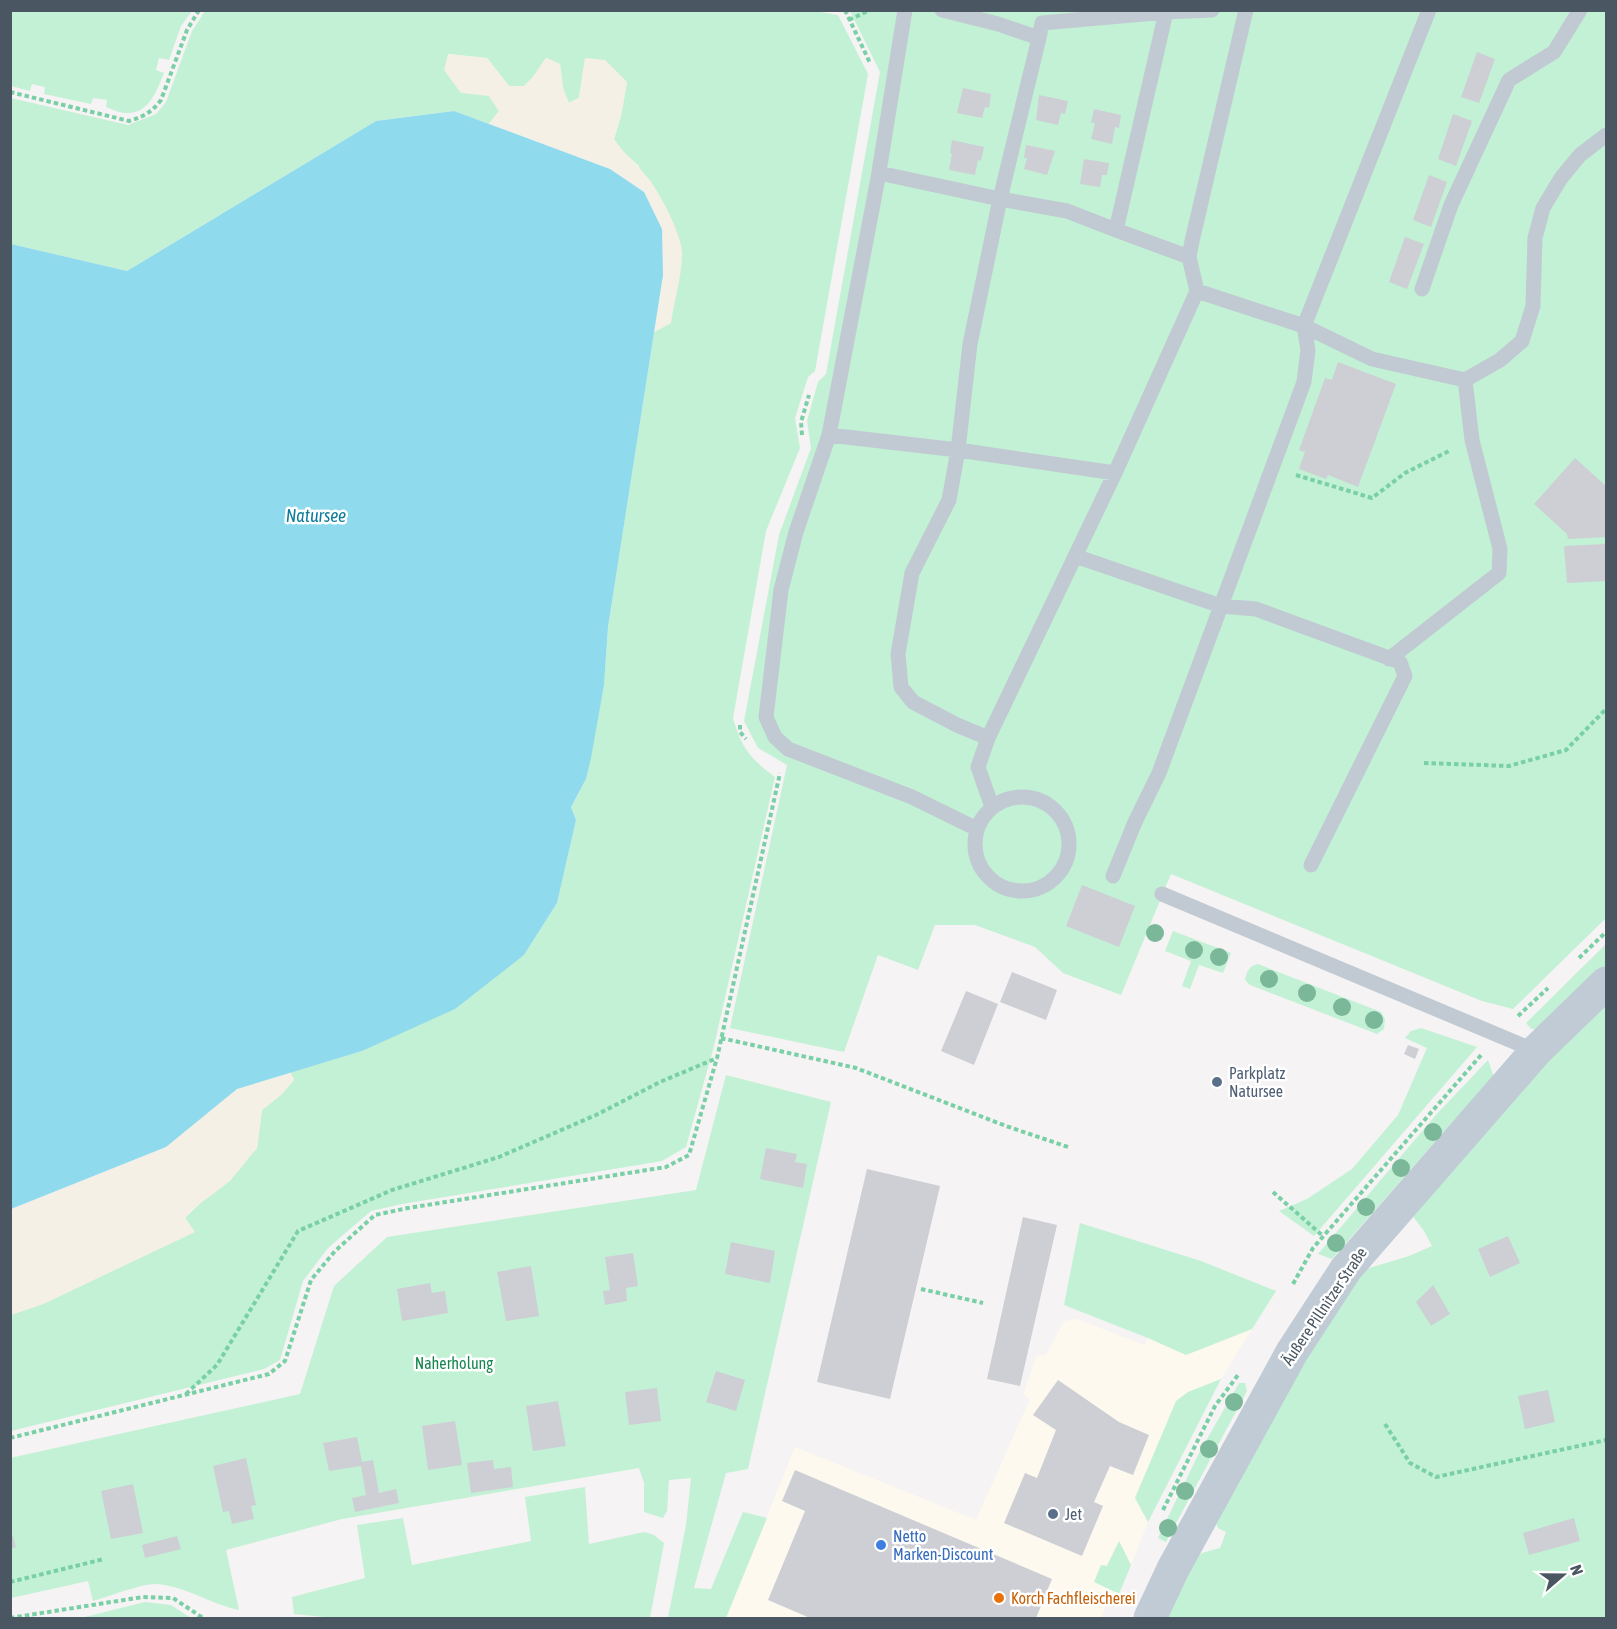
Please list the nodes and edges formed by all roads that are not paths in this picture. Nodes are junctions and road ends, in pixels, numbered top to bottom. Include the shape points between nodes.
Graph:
1 (905, 10) edge
2 (942, 10) edge
3 (1212, 10) edge
4 (1246, 10) edge
5 (1429, 10) edge
6 (1580, 10) edge
7 (1196, 11) edge
8 (1166, 12) junction
9 (1042, 24) edge
10 (1606, 135) edge
11 (879, 172) junction
12 (1000, 199) junction
13 (1116, 230) junction
14 (1189, 257) junction
15 (1422, 289) dead end
16 (1197, 291) junction
17 (1304, 326) junction
18 (1465, 380) junction
19 (829, 435) junction
20 (958, 450) junction
21 (1115, 473) junction
22 (1075, 556) junction
23 (1221, 606) junction
24 (1389, 659) junction
25 (988, 738) junction
26 (992, 807) junction
27 (977, 828) junction
28 (1311, 865) dead end
29 (1113, 876) dead end
30 (1162, 894) dead end
31 (1606, 983) edge
32 (1536, 1051) junction
33 (1150, 1618) edge

1 - 11 lane
2 - 9 lane via 998,24
3 - 7 lane
4 - 14 lane
5 - 17 lane
6 - 15 lane via 1554,52 1509,80 1451,205
7 - 8 lane
8 - 9 lane
8 - 13 lane
9 - 12 lane
10 - 18 lane via 1580,155 1543,208 1535,238 1533,306 1522,341 1500,360
11 - 12 lane
11 - 19 lane
12 - 13 lane via 1067,211
12 - 20 lane via 969,344
13 - 14 lane
14 - 16 lane
16 - 17 lane
16 - 21 lane
17 - 18 lane via 1372,359
17 - 23 lane via 1308,350 1304,382
18 - 24 lane via 1472,440 1500,549 1499,573
19 - 20 lane
19 - 27 lane via 781,590 766,717 775,737 788,749 912,797
20 - 21 lane
20 - 25 lane via 949,500 912,573 898,654 901,687 913,702
21 - 22 lane
22 - 23 lane
22 - 25 lane
23 - 24 lane via 1256,609
23 - 29 lane via 1159,773
24 - 28 lane via 1400,662 1405,676
25 - 26 lane via 978,767
26 - 27 lane
26 - 27 lane via 1021,797 1036,799 1060,816 1069,846 1060,871 1040,888 1026,891 1000,886 981,868 976,855
30 - 32 lane
31 - 32 main road, Äußere Pillnitzer Straße
32 - 33 main road, Äußere Pillnitzer Straße via 1346,1269 1292,1352

